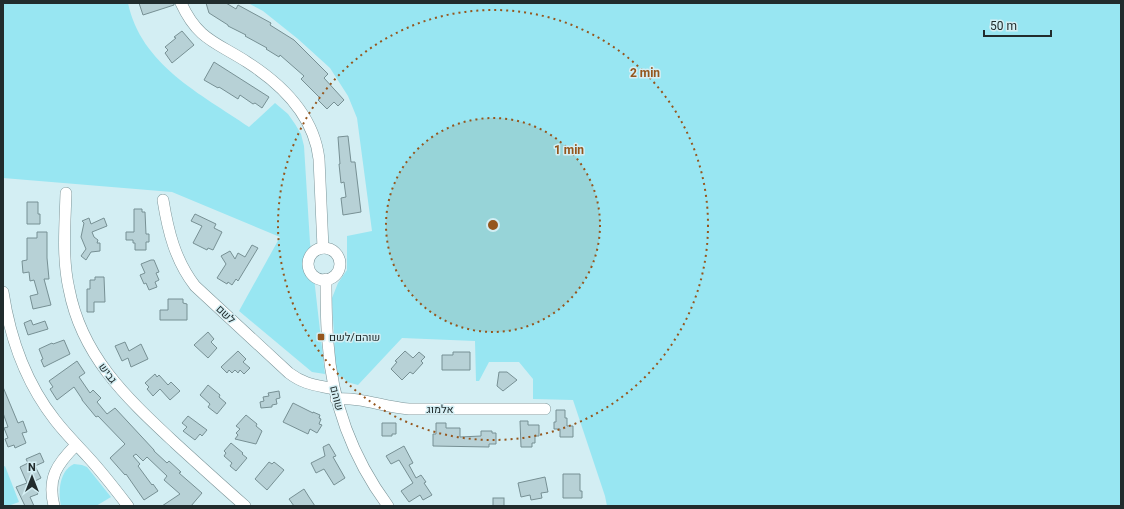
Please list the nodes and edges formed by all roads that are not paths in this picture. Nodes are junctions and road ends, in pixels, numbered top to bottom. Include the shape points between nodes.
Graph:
1 (181, 3) edge
2 (66, 193) dead end
3 (163, 200) dead end
4 (323, 248) junction
5 (326, 279) junction
6 (3, 292) edge
7 (335, 394) junction
8 (544, 409) dead end
9 (76, 445) junction
10 (54, 506) edge
11 (128, 506) edge
12 (245, 506) edge
13 (388, 506) edge

1 - 4 street via 188,18 202,36 261,72 286,93 306,118 318,145
2 - 12 street, גביש via 66,275 75,312 92,350 111,378 136,406
3 - 7 street, לשם via 175,250 183,269 195,286 289,373 301,381
4 - 5 street via 336,252 340,262 334,276
4 - 5 street via 312,253 308,268 314,276
5 - 7 street, שוהם via 328,342
6 - 9 street via 10,329 27,375 55,420
7 - 8 street, אלמוג via 409,409
7 - 13 street, שוהם via 353,448
9 - 10 street via 60,462 53,477 51,494
9 - 11 street via 100,470

